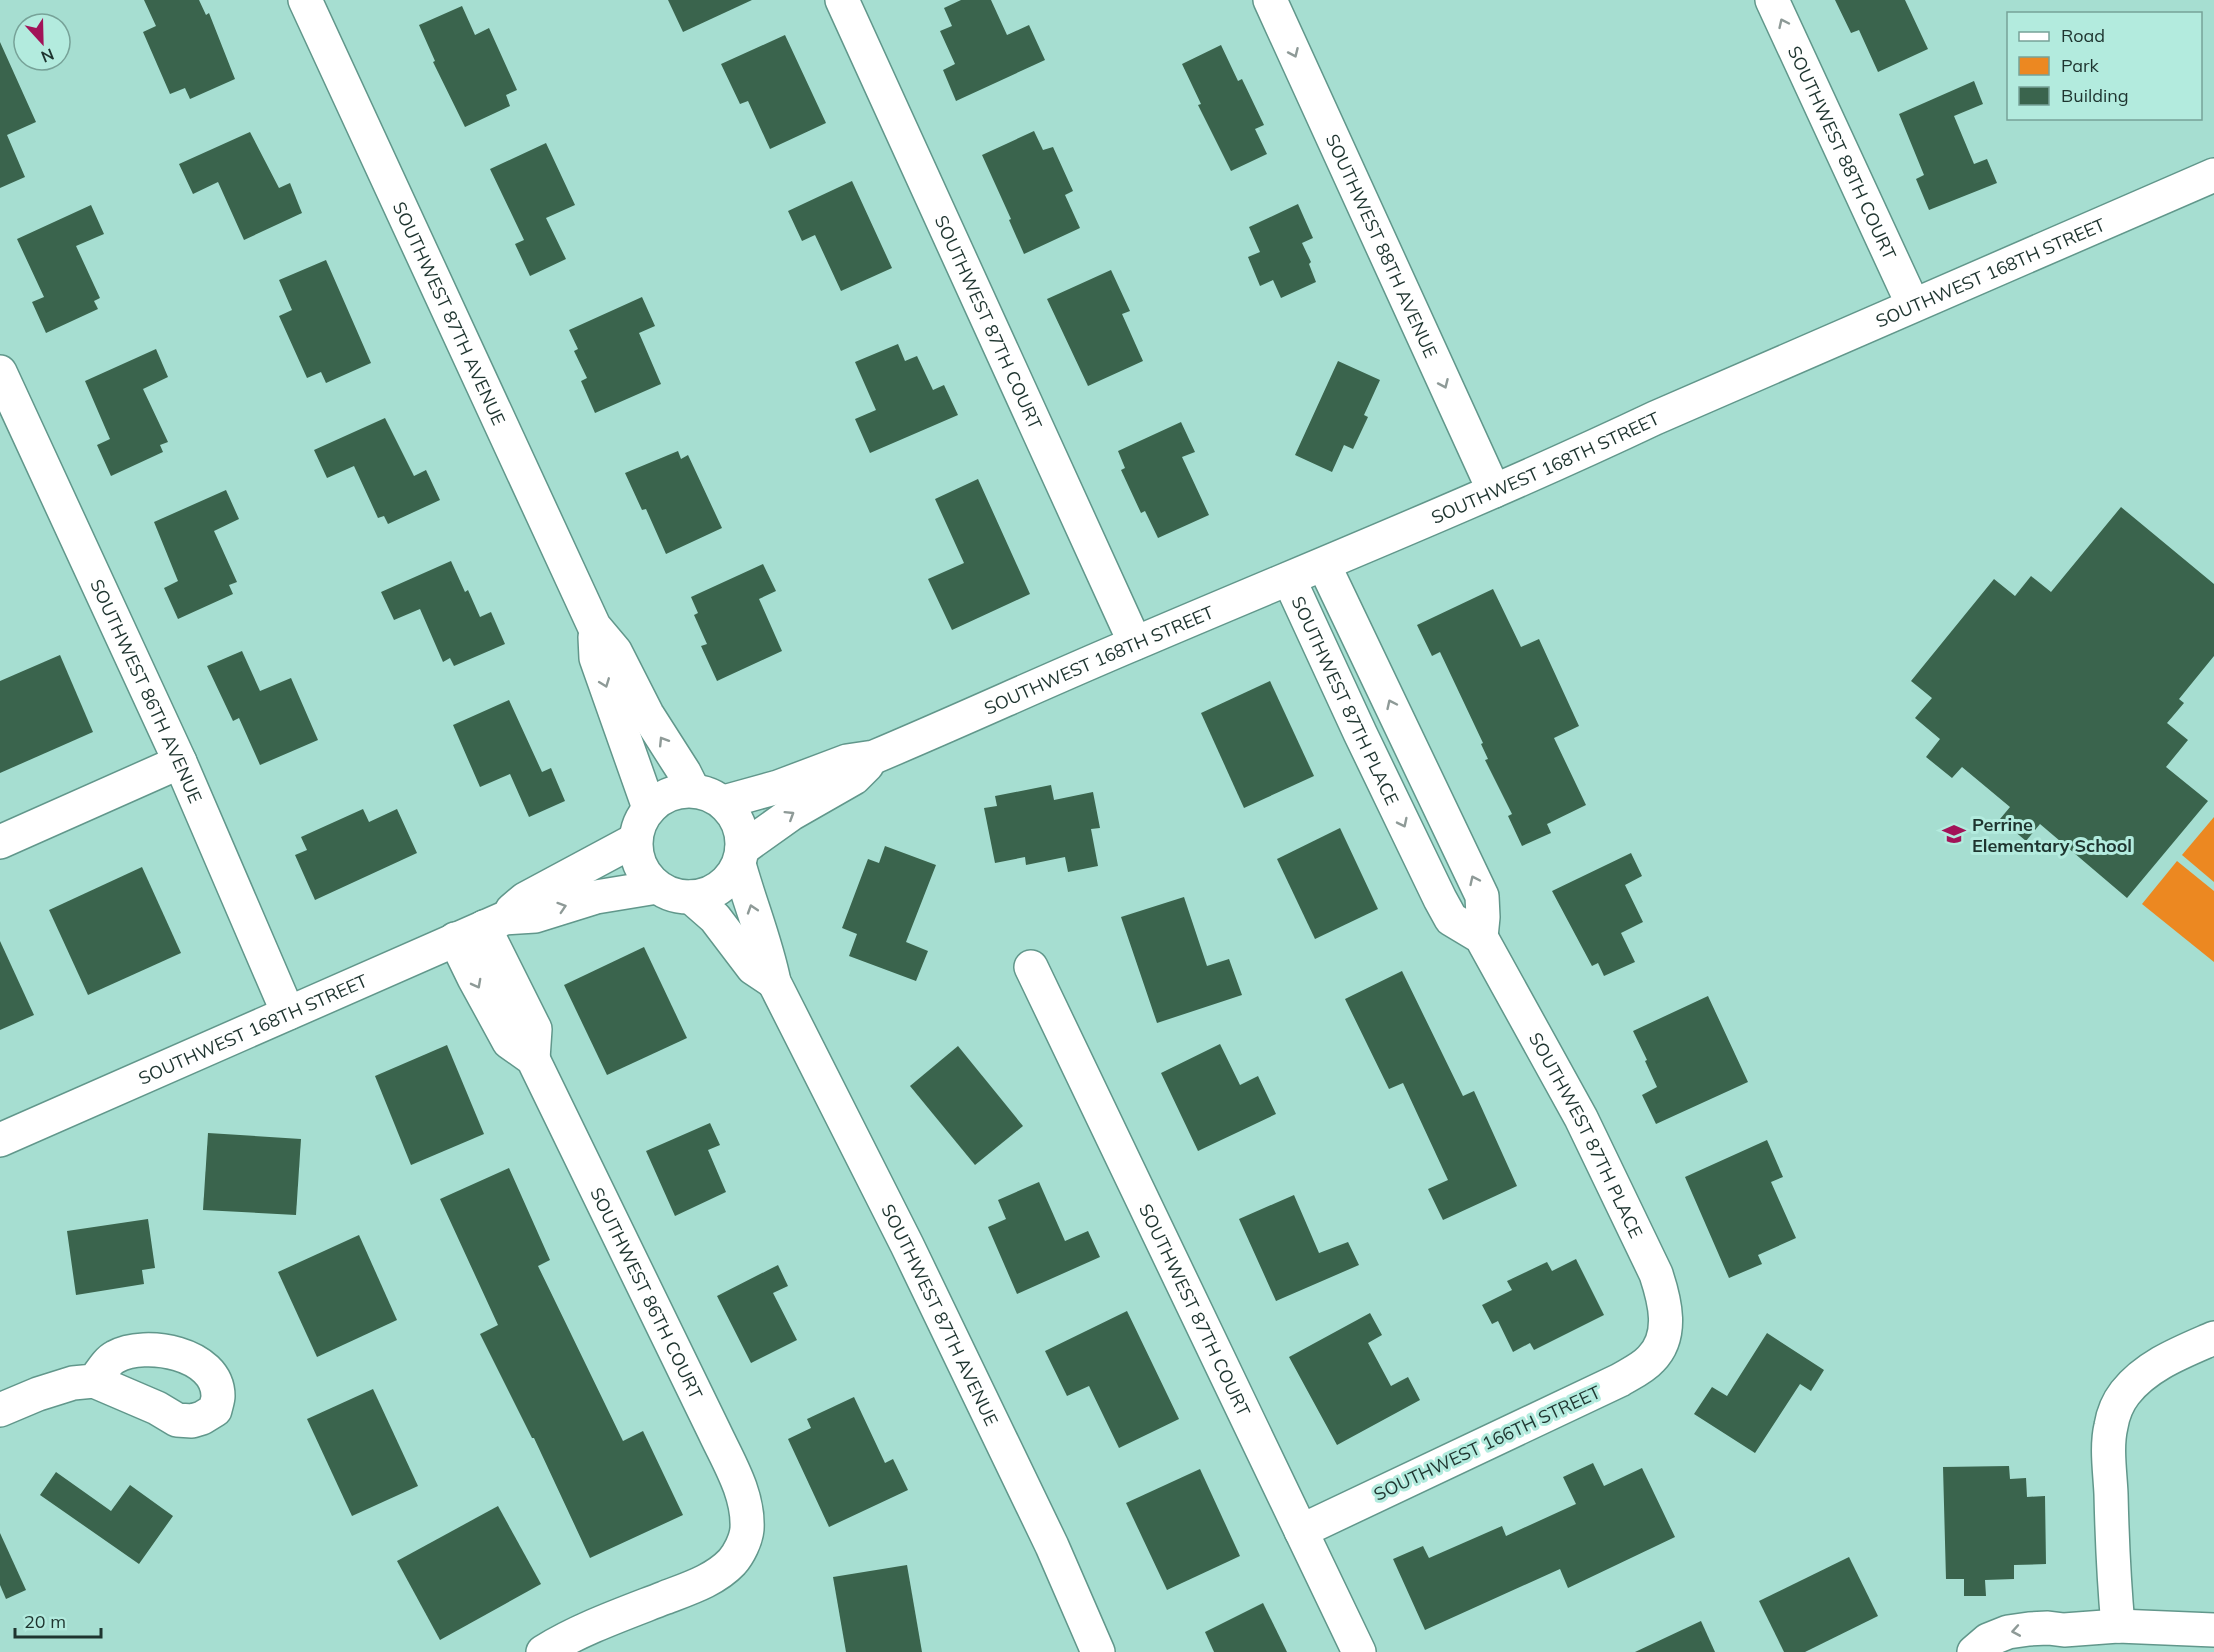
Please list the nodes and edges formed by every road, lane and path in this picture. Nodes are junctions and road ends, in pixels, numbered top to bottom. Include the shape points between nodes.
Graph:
1 (305, 0) edge
2 (842, 0) edge
3 (1270, 0) edge
4 (1772, 0) edge
5 (2214, 175) edge
6 (1913, 305) junction
7 (0, 372) edge
8 (11, 418) edge
9 (1494, 491) junction
10 (1324, 565) junction
11 (1289, 579) junction
12 (594, 626) junction
13 (1135, 643) junction
14 (874, 757) junction
15 (180, 762) junction
16 (693, 790) junction
17 (724, 802) junction
18 (649, 808) junction
19 (635, 840) junction
20 (0, 842) edge
21 (740, 856) junction
22 (657, 887) junction
23 (692, 897) junction
24 (481, 928) junction
25 (1481, 937) junction
26 (1031, 967) dead end
27 (774, 982) junction
28 (288, 1013) junction
29 (0, 1140) edge
30 (2214, 1338) edge
31 (1662, 1342) joint
32 (94, 1381) dead end
33 (0, 1410) edge
34 (1301, 1531) junction
35 (2118, 1626) junction
36 (2064, 1630) junction
37 (2214, 1630) edge
38 (543, 1652) edge
39 (1098, 1652) edge
40 (1359, 1652) edge
41 (1974, 1652) edge
42 (2031, 1652) edge

1 - 12 street, SOUTHWEST 87TH AVENUE
2 - 13 street, SOUTHWEST 87TH COURT
3 -> 9 street, SOUTHWEST 88TH AVENUE
6 -> 4 street, SOUTHWEST 88TH COURT
5 - 6 street, SOUTHWEST 168TH STREET
6 - 9 street, SOUTHWEST 168TH STREET
7 - 8 street, SOUTHWEST 86TH AVENUE
8 - 15 street, SOUTHWEST 86TH AVENUE
9 - 10 street, SOUTHWEST 168TH STREET
10 - 11 street, SOUTHWEST 168TH STREET
25 -> 10 street, SOUTHWEST 87TH PLACE via 1482,896
11 - 13 street, SOUTHWEST 168TH STREET
11 -> 25 street, SOUTHWEST 87TH PLACE via 1440,899 1451,919
16 -> 12 street, SOUTHWEST 87TH AVENUE via 615,651
12 -> 18 street, SOUTHWEST 87TH AVENUE via 596,658
13 - 14 street, SOUTHWEST 168TH STREET
14 - 17 street, SOUTHWEST 168TH STREET via 847,761
21 -> 14 street, SOUTHWEST 168TH STREET via 791,814 854,778
15 - 20 street
15 - 28 street, SOUTHWEST 86TH AVENUE
16 - 17 street
16 - 18 street via 677,791
17 - 21 street via 742,834
18 - 19 street via 639,823
19 - 22 street via 644,874
19 - 24 street, SOUTHWEST 168TH STREET via 525,899
21 - 23 street via 731,877 720,887
27 -> 21 street, SOUTHWEST 87TH AVENUE
22 - 23 street via 679,897
24 -> 22 street, SOUTHWEST 168TH STREET via 596,897
23 - 27 street, SOUTHWEST 87TH AVENUE via 715,918 753,968
24 - 28 street, SOUTHWEST 168TH STREET
24 - 38 street, SOUTHWEST 86TH COURT via 479,988 509,1042 533,1059 735,1476 746,1508 747,1531 732,1562 700,1584
25 - 31 street, SOUTHWEST 87TH PLACE via 1581,1118 1656,1274 1666,1321
26 - 34 street, SOUTHWEST 87TH COURT
27 - 39 street, SOUTHWEST 87TH AVENUE via 907,1245 1052,1546
28 - 29 street, SOUTHWEST 168TH STREET
30 - 35 street via 2153,1368 2135,1382 2115,1410 2109,1453
31 - 34 street, SOUTHWEST 166TH STREET via 1652,1359 1620,1380
32 - 33 street via 47,1391
34 - 40 street, SOUTHWEST 87TH COURT
35 - 36 street
35 - 37 street
36 -> 41 street via 2008,1632 1988,1640
36 - 42 street

